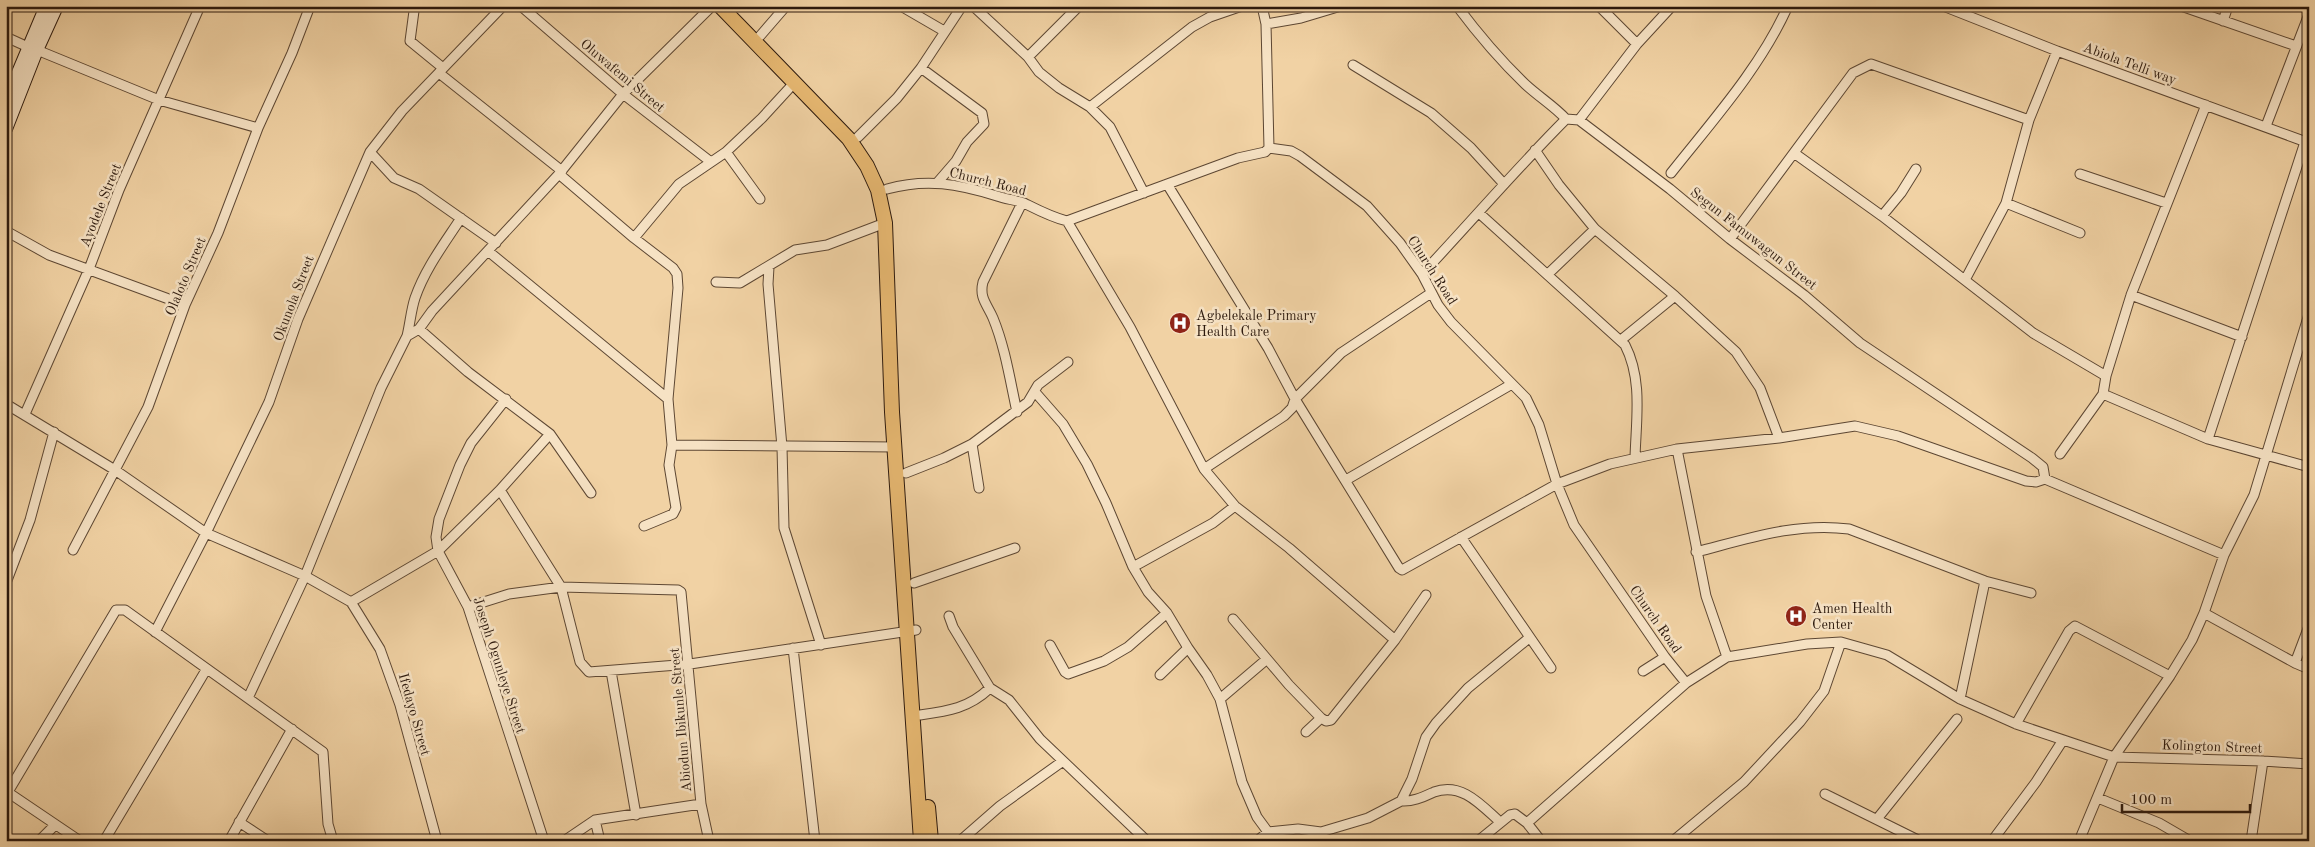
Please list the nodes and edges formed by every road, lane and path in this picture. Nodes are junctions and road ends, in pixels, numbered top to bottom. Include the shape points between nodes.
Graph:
1 (46, 6) edge
2 (57, 6) edge
3 (200, 6) edge
4 (310, 6) edge
5 (412, 6) edge
6 (503, 6) edge
7 (521, 6) edge
8 (712, 6) edge
9 (720, 6) edge
10 (732, 6) edge
11 (786, 6) edge
12 (901, 6) edge
13 (962, 6) edge
14 (973, 6) edge
15 (1080, 6) edge
16 (1242, 6) edge
17 (1262, 6) edge
18 (1341, 6) edge
19 (1457, 6) edge
20 (1599, 6) edge
21 (1672, 6) edge
22 (1788, 6) edge
23 (1943, 6) edge
24 (2182, 6) edge
25 (2228, 6) edge
26 (2309, 14) edge
27 (2222, 21) junction
28 (1266, 24) junction
29 (944, 30) junction
30 (760, 36) junction
31 (6, 37) edge
32 (1637, 44) junction
33 (2296, 46) junction
34 (32, 48) junction
35 (2057, 51) junction
36 (1028, 57) junction
37 (1353, 66) dead end
38 (921, 68) junction
39 (441, 70) junction
40 (795, 82) junction
41 (623, 94) junction
42 (159, 100) junction
43 (6, 101) edge
44 (2206, 105) junction
45 (1090, 107) junction
46 (1566, 119) junction
47 (1579, 120) junction
48 (2029, 120) junction
49 (2266, 126) junction
50 (6, 128) edge
51 (258, 128) junction
52 (858, 138) junction
53 (2307, 142) edge
54 (1270, 148) junction
55 (1536, 150) junction
56 (370, 152) junction
57 (726, 152) junction
58 (1794, 153) junction
59 (710, 162) junction
60 (1916, 169) dead end
61 (561, 172) junction
62 (1671, 174) dead end
63 (2080, 174) dead end
64 (938, 183) junction
65 (1504, 183) junction
66 (1167, 184) junction
67 (887, 190) junction
68 (1144, 193) junction
69 (760, 199) dead end
70 (1022, 202) junction
71 (2006, 203) junction
72 (2166, 204) junction
73 (1479, 213) junction
74 (1882, 216) junction
75 (461, 218) junction
76 (1067, 221) junction
77 (885, 223) junction
78 (1595, 229) junction
79 (6, 231) edge
80 (2080, 233) dead end
81 (634, 238) junction
82 (1730, 238) junction
83 (496, 243) junction
84 (488, 251) junction
85 (769, 267) junction
86 (90, 269) junction
87 (1422, 274) junction
88 (1548, 274) junction
89 (891, 279) junction
90 (1965, 280) junction
91 (716, 282) dead end
92 (1430, 293) junction
93 (2131, 295) junction
94 (1675, 296) junction
95 (185, 305) junction
96 (2309, 314) edge
97 (419, 329) junction
98 (2306, 335) edge
99 (407, 336) junction
100 (2242, 337) junction
101 (1621, 340) junction
102 (1068, 362) dead end
103 (2106, 376) junction
104 (1512, 384) junction
105 (1035, 392) junction
106 (2103, 394) junction
107 (506, 399) junction
108 (668, 399) junction
109 (1295, 399) junction
110 (6, 404) edge
111 (1016, 412) junction
112 (25, 414) junction
113 (54, 432) junction
114 (550, 434) junction
115 (1779, 438) junction
116 (2208, 439) junction
117 (972, 444) junction
118 (672, 445) junction
119 (782, 447) junction
120 (895, 447) junction
121 (1676, 449) junction
122 (2060, 454) dead end
123 (2265, 454) junction
124 (1635, 458) junction
125 (2309, 467) edge
126 (1204, 469) junction
127 (115, 470) junction
128 (906, 473) junction
129 (2046, 478) junction
130 (1346, 480) junction
131 (1557, 484) junction
132 (979, 488) dead end
133 (500, 490) junction
134 (591, 493) dead end
135 (1235, 506) junction
136 (644, 526) dead end
137 (206, 533) junction
138 (1461, 537) junction
139 (1015, 548) dead end
140 (73, 550) dead end
141 (438, 551) junction
142 (1696, 552) junction
143 (2224, 555) junction
144 (1133, 567) junction
145 (305, 576) junction
146 (1985, 581) junction
147 (6, 583) edge
148 (914, 583) junction
149 (561, 587) junction
150 (2031, 593) dead end
151 (1426, 595) dead end
152 (351, 602) junction
153 (468, 607) junction
154 (1168, 613) junction
155 (2204, 613) junction
156 (949, 616) dead end
157 (1233, 619) dead end
158 (2309, 626) edge
159 (912, 631) junction
160 (155, 632) junction
161 (1529, 638) junction
162 (1395, 640) junction
163 (1841, 642) junction
164 (821, 645) junction
165 (1050, 645) dead end
166 (793, 648) junction
167 (1188, 648) junction
168 (1665, 657) junction
169 (1727, 657) junction
170 (1267, 658) junction
171 (2295, 663) junction
172 (690, 664) junction
173 (1551, 668) dead end
174 (2309, 669) edge
175 (206, 670) junction
176 (611, 671) junction
177 (1643, 671) dead end
178 (1160, 675) dead end
179 (2170, 676) junction
180 (1686, 683) junction
181 (990, 688) junction
182 (248, 698) junction
183 (1220, 699) junction
184 (1960, 699) junction
185 (920, 715) junction
186 (1321, 718) junction
187 (1957, 718) dead end
188 (2016, 724) junction
189 (292, 729) junction
190 (1306, 732) dead end
191 (2062, 740) junction
192 (2114, 757) junction
193 (1063, 761) junction
194 (2263, 761) junction
195 (2309, 764) edge
196 (7, 792) edge
197 (1825, 794) dead end
198 (2098, 798) junction
199 (1401, 801) junction
200 (701, 804) junction
201 (636, 815) junction
202 (1877, 819) junction
203 (595, 820) junction
204 (239, 822) junction
205 (1500, 822) junction
206 (1527, 823) junction
207 (55, 825) junction
208 (1268, 832) junction
209 (39, 841) edge
210 (80, 841) edge
211 (104, 841) edge
212 (229, 841) edge
213 (268, 841) edge
214 (333, 841) edge
215 (437, 841) edge
216 (544, 841) edge
217 (564, 841) edge
218 (600, 841) edge
219 (709, 841) edge
220 (815, 841) edge
221 (921, 841) edge
222 (931, 841) edge
223 (960, 841) edge
224 (1147, 841) edge
225 (1257, 841) edge
226 (1478, 841) edge
227 (1541, 841) edge
228 (1673, 841) edge
229 (1920, 841) edge
230 (1992, 841) edge
231 (2079, 841) edge
232 (2190, 841) edge
233 (2251, 841) edge

1 - 34 street
2 - 34 street
3 - 42 street, Ayodele Street
4 - 51 street, Olaloto Street
5 - 39 street via 410,41
6 - 39 street, Okunola Street
7 - 41 street, Oluwafemi Street
8 - 41 street
9 - 40 main road
10 - 30 main road
11 - 30 street
12 - 29 street
13 - 29 street
14 - 36 street
15 - 36 street
16 - 45 street via 1192,27
17 - 28 street
18 - 28 street
19 - 46 street via 1488,46 1527,86
20 - 32 street
21 - 32 street
22 - 62 street via 1760,57
23 - 35 street, Abiola Telli way
24 - 27 street
25 - 27 street
26 - 33 street
27 - 33 street
28 - 54 street
29 - 38 street
30 - 52 main road
31 - 34 street
32 - 47 street
33 - 49 street
34 - 42 street
34 - 43 street
34 - 50 street
35 - 44 street, Abiola Telli way
35 - 48 street
36 - 45 street via 1038,72
37 - 65 street via 1431,113
38 - 52 street
38 - 64 street via 985,118 984,124
39 - 56 street, Okunola Street via 402,111
39 - 61 street
40 - 57 street
40 - 77 main road via 858,150 878,190
41 - 59 street, Oluwafemi Street
41 - 61 street
42 - 51 street
42 - 86 street, Ayodele Street via 119,190
44 - 49 street, Abiola Telli way
44 - 72 street
45 - 68 street via 1117,137
46 - 47 street
46 - 55 street
47 - 82 street, Segun Famuwagun Street
48 - 58 street via 1871,64 1853,73
48 - 71 street
49 - 53 street, Abiola Telli way
51 - 95 street, Olaloto Street via 218,233
52 - 67 main road
53 - 100 street
54 - 66 street
54 - 87 street, Church Road via 1291,151 1351,192 1393,235
55 - 65 street
55 - 78 street via 1559,185
56 - 75 street via 394,178 419,189
56 - 137 street, Okunola Street via 298,319 269,402
57 - 59 street
57 - 69 street
58 - 74 street
58 - 82 street
59 - 81 street via 679,184
60 - 74 street
61 - 81 street
61 - 83 street
63 - 72 street
64 - 67 street, Church Road via 908,184
64 - 70 street, Church Road
65 - 73 street
66 - 68 street
66 - 109 street via 1268,348
67 - 89 main road via 892,220
68 - 76 street
70 - 76 street, Church Road
70 - 111 street via 981,292 998,330
71 - 80 street
71 - 90 street
72 - 93 street
73 - 87 street
73 - 88 street
74 - 90 street
75 - 83 street
75 - 99 street via 433,260 419,289
76 - 126 street via 1130,327
77 - 85 street via 827,245 795,250
77 - 89 main road
78 - 88 street
78 - 94 street
79 - 86 street via 49,255
81 - 108 street via 677,274
82 - 129 street, Segun Famuwagun Street via 1860,343 2032,458 2043,467
83 - 84 street
84 - 97 street
84 - 108 street
85 - 91 street via 740,284
85 - 119 street
86 - 95 street
86 - 112 street, Ayodele Street
87 - 92 street, Church Road
88 - 101 street
89 - 120 main road
89 - 128 main road
90 - 103 street via 2033,333
92 - 104 street, Church Road via 1451,322
92 - 109 street via 1341,353
93 - 100 street
93 - 103 street
94 - 101 street
94 - 115 street via 1736,352 1760,388
95 - 127 street, Olaloto Street via 159,382
96 - 98 street
97 - 99 street
97 - 107 street via 468,372
98 - 123 street
99 - 145 street via 382,388
100 - 116 street
101 - 124 street via 1632,357 1638,385
102 - 105 street
103 - 106 street
104 - 130 street
104 - 131 street, Church Road via 1532,408
105 - 111 street
105 - 144 street via 1063,424 1087,464
106 - 116 street
106 - 122 street
107 - 114 street
107 - 141 street, Joseph Ogunleye Street via 471,443 460,464 439,519
108 - 118 street
109 - 126 street via 1284,416
109 - 130 street
110 - 112 street
111 - 117 street
112 - 113 street
113 - 127 street
113 - 147 street via 30,520
114 - 133 street
114 - 134 street
115 - 121 street
115 - 129 street via 1856,426 1871,428 2026,481
116 - 123 street
117 - 128 street
117 - 132 street
118 - 119 street
118 - 136 street via 669,465 676,511
119 - 120 street
119 - 164 street via 784,528
120 - 159 main road
121 - 124 street
121 - 142 street
123 - 125 street
123 - 143 street via 2254,495
124 - 131 street
126 - 135 street
127 - 137 street
127 - 140 street, Olaloto Street
128 - 148 main road
129 - 143 street
130 - 138 street via 1402,570
131 - 138 street
131 - 168 street, Church Road via 1574,525
133 - 141 street
133 - 149 street
135 - 144 street via 1189,538
135 - 162 street via 1290,548
137 - 145 street
137 - 160 street, Okunola Street
138 - 161 street
139 - 148 street
141 - 152 street
141 - 153 street, Joseph Ogunleye Street
142 - 146 street via 1774,532 1826,526 1849,529
142 - 169 street via 1706,596
143 - 155 street
144 - 154 street via 1148,592
145 - 152 street
145 - 182 street
146 - 150 street
146 - 184 street
148 - 159 main road
149 - 153 street via 509,594
149 - 172 street, Abiodun Ibikunle Street via 678,590 683,596
149 - 176 street via 580,662 589,672
151 - 162 street
152 - 215 street, Ifedayo Street via 375,638 390,677
153 - 216 street, Joseph Ogunleye Street
154 - 165 street via 1128,647 1104,661 1068,674
154 - 167 street
155 - 171 street
155 - 179 street
156 - 181 street
157 - 170 street
158 - 171 street
159 - 164 street
159 - 185 main road
159 - 221 main road
160 - 175 street
160 - 196 street via 125,610 116,610
161 - 173 street
161 - 199 street via 1468,688 1439,719 1426,737
162 - 186 street via 1331,720
163 - 169 street, Kolington Street via 1806,644
163 - 184 street, Kolington Street via 1887,655
163 - 228 street via 1824,691 1800,722 1744,782
164 - 166 street
166 - 172 street
166 - 220 street
167 - 178 street
167 - 183 street via 1208,675
168 - 177 street
168 - 180 street, Church Road
169 - 180 street
170 - 183 street
170 - 186 street
171 - 174 street
172 - 176 street
172 - 200 street, Abiodun Ibikunle Street
175 - 182 street
175 - 211 street
176 - 201 street
179 - 188 street via 2075,626 2069,631
179 - 192 street
180 - 206 street
181 - 185 street via 978,700 951,710
181 - 193 street via 1009,700 1030,729
182 - 189 street
183 - 208 street via 1242,782
184 - 188 street, Kolington Street
185 - 222 main road
186 - 190 street
187 - 202 street
188 - 191 street, Kolington Street
189 - 204 street
189 - 214 street via 323,752 328,824
191 - 192 street, Kolington Street
191 - 230 street via 2036,782
192 - 194 street, Kolington Street
192 - 198 street
193 - 223 street via 1000,806
193 - 224 street
194 - 195 street, Kolington Street
194 - 233 street
196 - 207 street
197 - 202 street
198 - 231 street
198 - 232 street via 2159,823
199 - 205 street via 1411,802 1443,789 1456,790 1464,792
199 - 208 street via 1368,818 1321,832 1298,829
200 - 201 street
200 - 219 street, Abiodun Ibikunle Street
201 - 203 street
202 - 229 street
203 - 217 street
203 - 218 street
204 - 212 street
204 - 213 street
205 - 206 street via 1515,814
205 - 226 street
206 - 227 street
207 - 209 street
207 - 210 street
208 - 225 street

